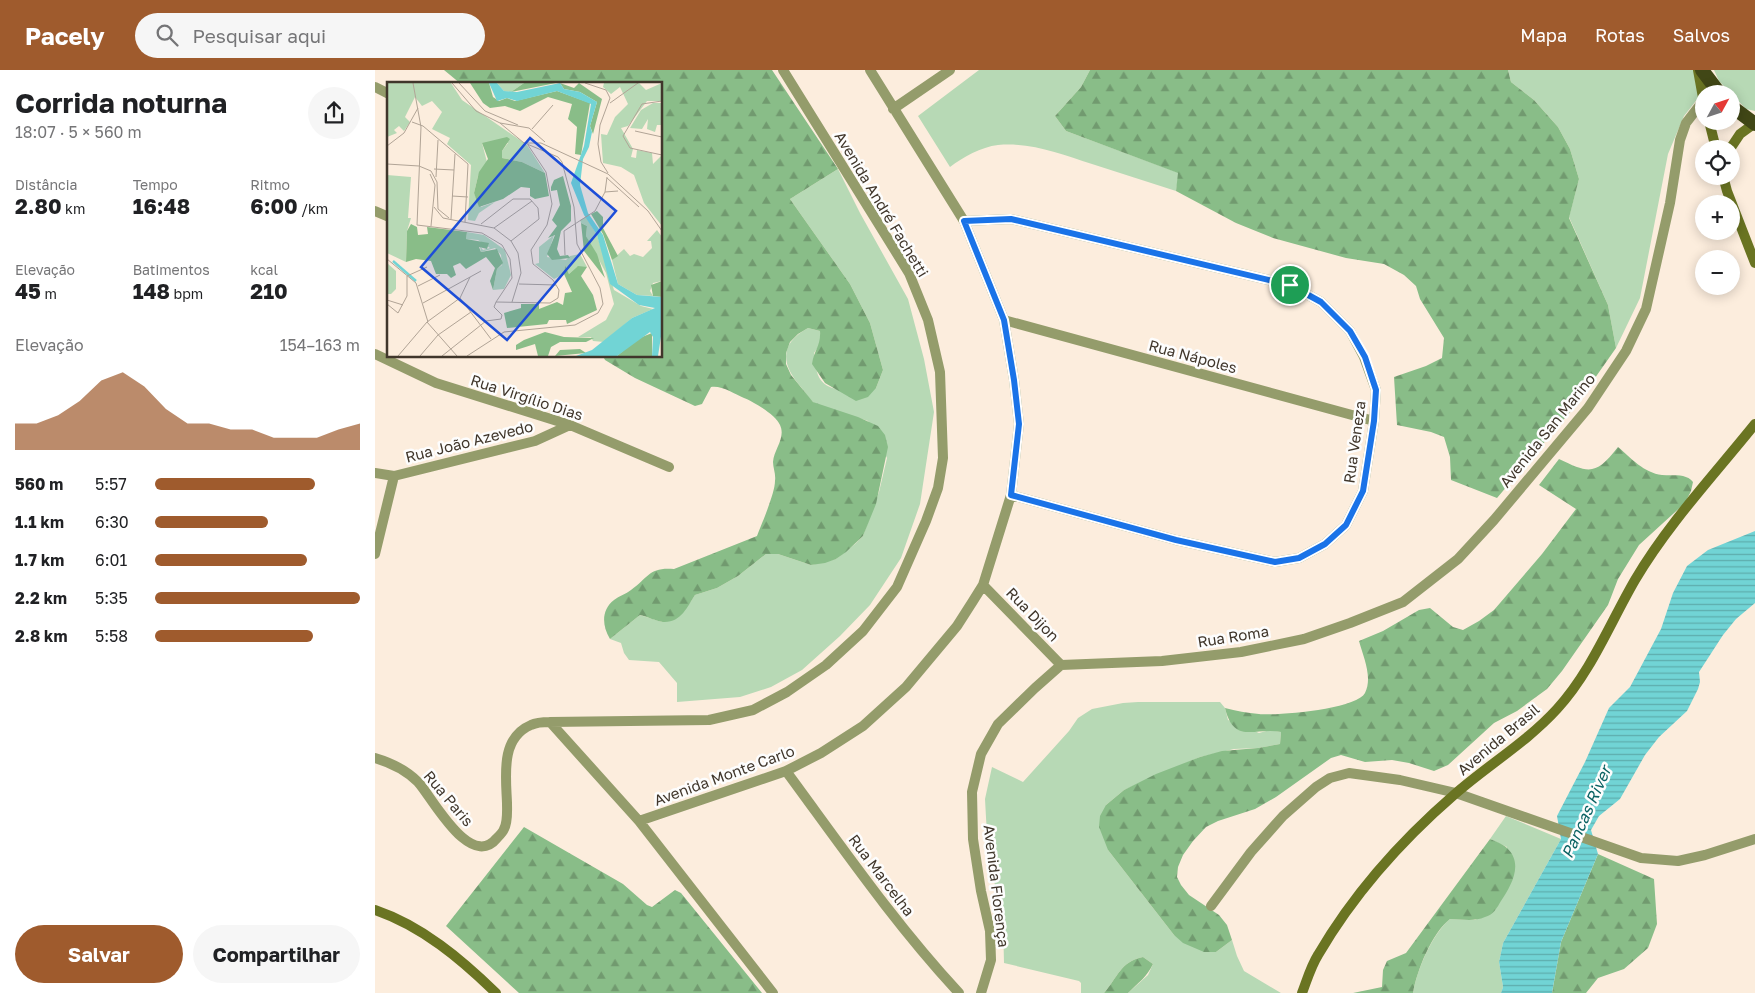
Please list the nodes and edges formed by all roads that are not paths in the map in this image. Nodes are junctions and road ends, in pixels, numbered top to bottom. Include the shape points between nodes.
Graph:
1 (783, 70) edge
2 (870, 70) edge
3 (950, 70) edge
4 (1698, 70) edge
5 (1702, 70) edge
6 (1701, 85) edge
7 (1713, 85) edge
8 (375, 87) edge
9 (387, 93) edge
10 (893, 109) junction
11 (1695, 112) edge
12 (1740, 113) edge
13 (1755, 124) edge
14 (1736, 140) edge
15 (1725, 185) edge
16 (1727, 185) edge
17 (1727, 192) junction
18 (375, 211) edge
19 (387, 216) edge
20 (964, 221) junction
21 (1755, 263) edge
22 (1004, 320) junction
23 (375, 354) edge
24 (1374, 421) junction
25 (1755, 424) edge
26 (570, 425) junction
27 (669, 467) dead end
28 (375, 473) edge
29 (394, 476) junction
30 (1011, 495) junction
31 (375, 554) edge
32 (983, 585) junction
33 (1403, 602) joint
34 (1061, 665) junction
35 (550, 722) junction
36 (375, 758) edge
37 (786, 771) junction
38 (1456, 793) junction
39 (639, 821) junction
40 (1755, 839) edge
41 (1211, 906) dead end
42 (375, 910) edge
43 (496, 993) edge
44 (773, 993) edge
45 (959, 993) edge
46 (981, 993) edge
47 (1302, 993) edge

1 - 35 street, Avenida André Fachetti via 909,273 928,320 940,372 943,458 938,488 897,587 863,630 826,665 787,692 753,710 709,720
2 - 10 street, Avenida Monte Carlo
3 - 10 street
4 - 6 main road
5 - 7 highway
8 - 9 street
10 - 20 street, Avenida Monte Carlo
11 - 33 street, Avenida San Marino via 1686,123 1680,140 1670,203 1646,309 1627,351 1588,408 1494,520 1458,559
12 - 13 highway
13 - 14 main road
15 - 17 main road
16 - 17 main road
17 - 21 main road
18 - 19 street
20 - 22 street, Avenida Monte Carlo
20 - 24 street, Rua Veneza via 1011,219 1290,285 1321,302 1350,331 1365,357 1376,390
22 - 24 street, Rua Nápoles
22 - 30 street, Avenida Monte Carlo via 1019,424
23 - 26 street, Rua Virgílio Dias via 436,383
24 - 30 street, Rua Veneza via 1363,491 1346,525 1325,544 1299,558 1275,562
25 - 38 main road, Avenida Brasil via 1664,537 1636,579 1576,685 1557,709 1530,735
26 - 27 street, Rua Virgílio Dias
26 - 29 street, Rua João Azevedo via 535,441
28 - 29 street
29 - 31 street, Rua João Azevedo
30 - 32 street, Avenida Monte Carlo
32 - 34 street, Rua Dijon
32 - 37 street, Avenida Monte Carlo via 957,626 906,687 863,726
33 - 34 street, Rua Roma via 1304,638 1241,652 1162,661
34 - 46 street, Avenida Florença via 998,724 981,754 973,792 973,839 990,931 991,960
35 - 36 street, Rua Paris via 533,724 516,736 506,763 507,814 504,829 487,846 472,845 462,838 408,772
35 - 39 street
37 - 39 street, Avenida Monte Carlo
37 - 45 street, Rua Marcelha via 925,957
38 - 40 street via 1641,858 1678,861
38 - 41 street via 1401,780 1349,773 1330,778 1283,816
38 - 47 main road, Avenida Brasil via 1411,833 1338,923 1317,956
39 - 44 street
42 - 43 main road via 428,937 470,968

